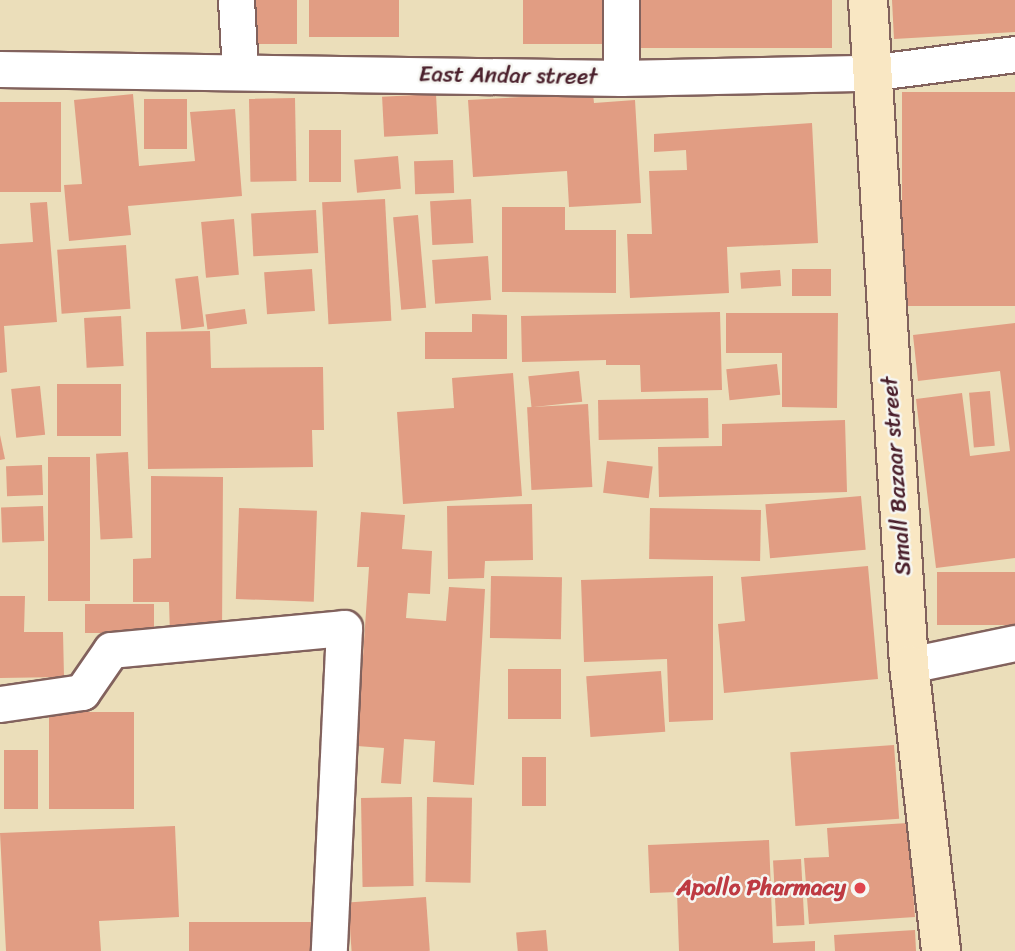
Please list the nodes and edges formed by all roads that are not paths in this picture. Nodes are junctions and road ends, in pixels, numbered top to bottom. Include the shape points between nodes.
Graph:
1 (236, 0) edge
2 (621, 0) edge
3 (868, 0) edge
4 (1015, 54) edge
5 (0, 69) edge
6 (240, 71) junction
7 (869, 73) junction
8 (621, 78) junction
9 (1015, 643) edge
10 (909, 665) junction
11 (0, 704) edge
12 (329, 951) edge
13 (941, 951) edge

1 - 6 street
2 - 8 street
3 - 7 main road, Small Bazaar street
4 - 7 street, East Andar street
5 - 6 street, East Andar street
6 - 8 street, East Andar street
7 - 8 street, East Andar street
7 - 10 main road, Small Bazaar street
9 - 10 street
10 - 13 main road, Small Bazaar street
11 - 12 street via 82,692 111,650 344,628

